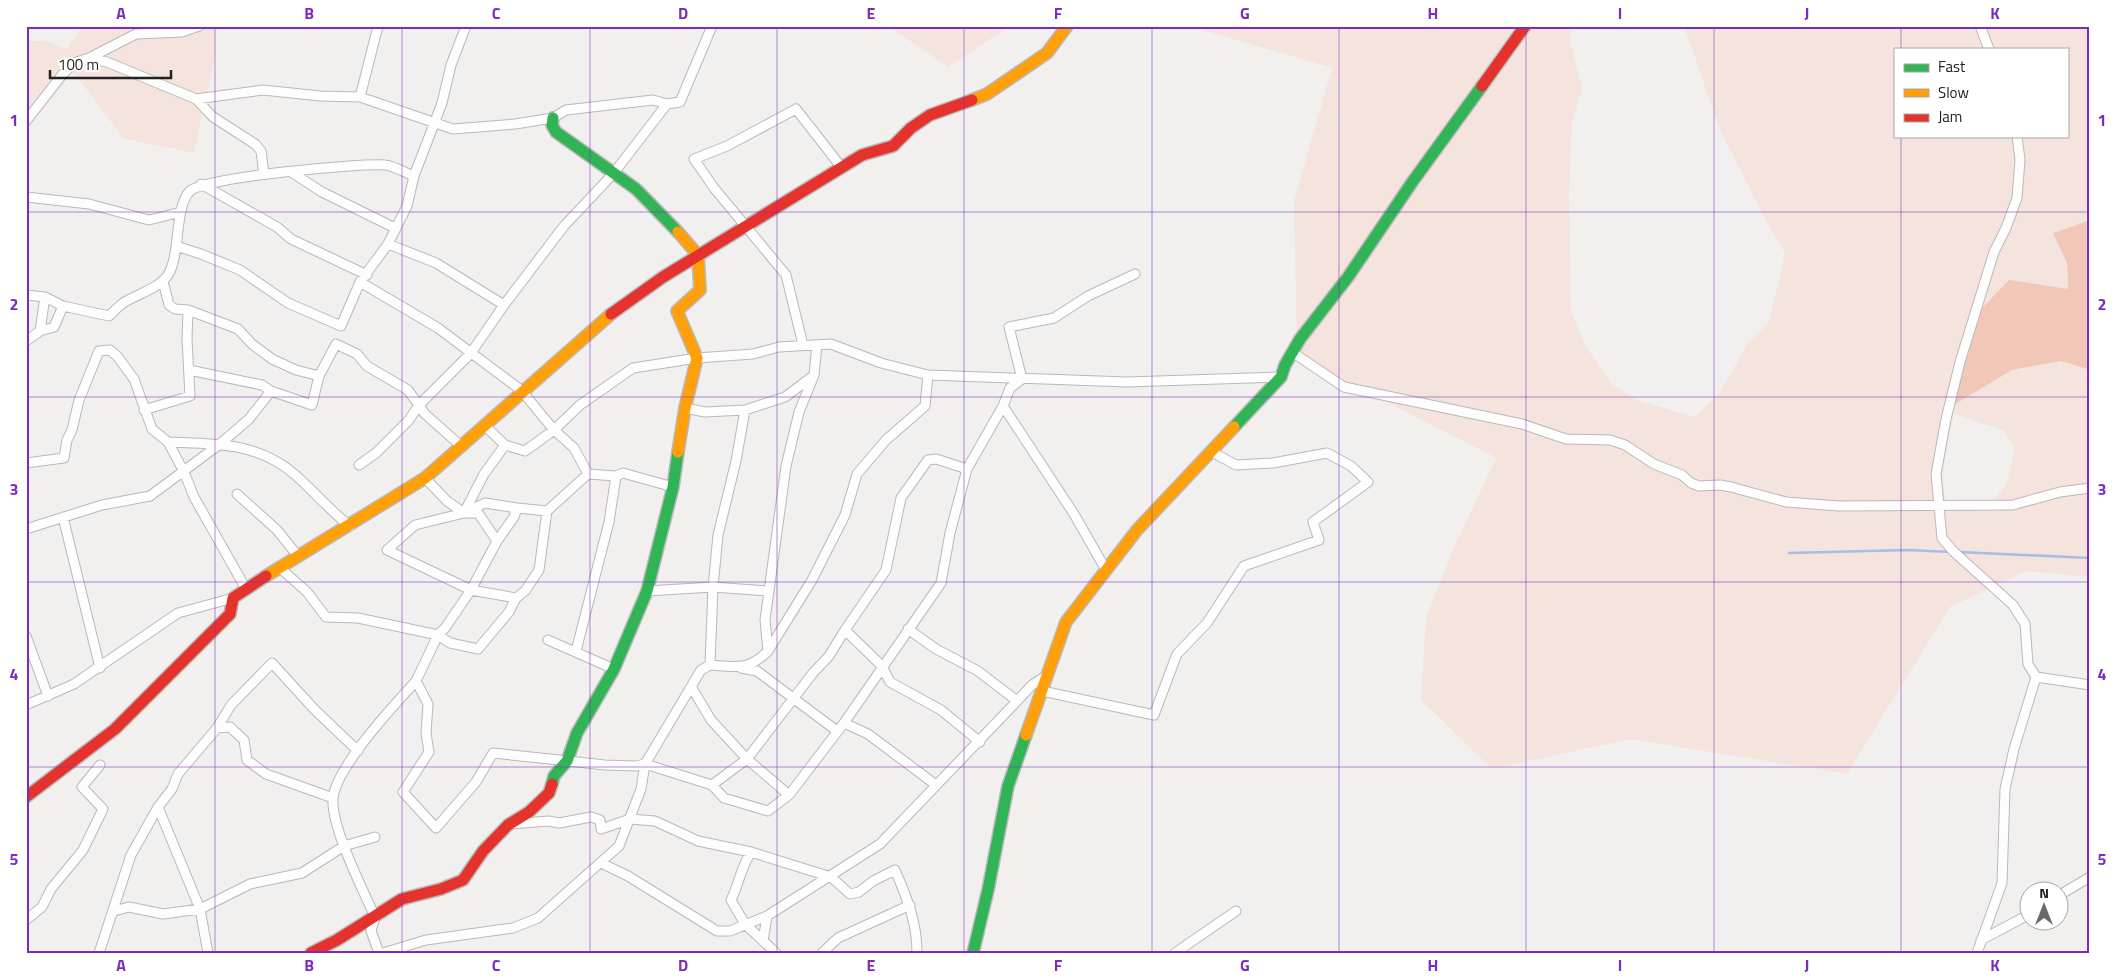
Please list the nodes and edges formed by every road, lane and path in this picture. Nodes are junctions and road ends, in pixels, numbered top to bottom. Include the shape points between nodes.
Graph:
1 (198, 26) edge
2 (378, 26) edge
3 (466, 26) edge
4 (712, 26) edge
5 (1067, 26) edge
6 (1525, 26) edge
7 (1980, 26) edge
8 (1989, 48) edge
9 (89, 58) junction
10 (360, 97) junction
11 (196, 100) junction
12 (666, 104) junction
13 (553, 118) junction
14 (26, 121) edge
15 (435, 122) junction
16 (2017, 138) edge
17 (842, 168) junction
18 (292, 172) junction
19 (264, 174) junction
20 (613, 174) junction
21 (414, 176) junction
22 (202, 184) junction
23 (26, 197) edge
24 (181, 212) junction
25 (747, 226) junction
26 (395, 228) junction
27 (388, 244) junction
28 (176, 246) junction
29 (698, 256) junction
30 (1135, 274) dead end
31 (364, 279) junction
32 (163, 281) junction
33 (26, 295) edge
34 (45, 298) junction
35 (504, 305) junction
36 (62, 306) junction
37 (188, 310) junction
38 (40, 331) junction
39 (26, 341) edge
40 (804, 345) junction
41 (817, 345) junction
42 (1292, 352) junction
43 (471, 353) junction
44 (697, 358) junction
45 (189, 370) junction
46 (814, 375) junction
47 (928, 375) junction
48 (320, 376) junction
49 (1281, 377) junction
50 (1022, 379) junction
51 (521, 390) junction
52 (271, 391) junction
53 (419, 405) junction
54 (1003, 406) junction
55 (685, 408) junction
56 (144, 410) junction
57 (745, 410) junction
58 (484, 425) junction
59 (554, 430) junction
60 (168, 442) junction
61 (220, 444) junction
62 (505, 445) junction
63 (461, 446) junction
64 (1212, 452) junction
65 (26, 464) edge
66 (360, 465) dead end
67 (967, 469) junction
68 (184, 472) junction
69 (588, 474) junction
70 (616, 476) junction
71 (425, 478) junction
72 (673, 487) junction
73 (2090, 488) edge
74 (236, 494) dead end
75 (1938, 505) junction
76 (517, 508) junction
77 (548, 511) junction
78 (464, 513) junction
79 (63, 517) junction
80 (350, 526) junction
81 (26, 529) edge
82 (496, 541) junction
83 (297, 555) junction
84 (278, 567) junction
85 (1106, 570) junction
86 (713, 587) junction
87 (246, 589) junction
88 (471, 590) junction
89 (647, 591) junction
90 (769, 591) junction
91 (233, 598) junction
92 (516, 598) junction
93 (908, 629) junction
94 (845, 630) junction
95 (438, 634) junction
96 (26, 636) edge
97 (548, 640) dead end
98 (576, 651) junction
99 (768, 651) junction
100 (710, 665) junction
101 (882, 666) junction
102 (739, 667) junction
103 (100, 668) junction
104 (614, 669) junction
105 (1046, 676) junction
106 (2036, 677) junction
107 (416, 681) junction
108 (2090, 685) edge
109 (692, 688) junction
110 (1042, 691) junction
111 (48, 696) junction
112 (795, 698) junction
113 (1016, 701) junction
114 (26, 705) edge
115 (844, 723) junction
116 (217, 728) junction
117 (837, 731) junction
118 (980, 742) junction
119 (358, 751) junction
120 (747, 759) junction
121 (567, 761) junction
122 (645, 764) junction
123 (100, 765) dead end
124 (712, 785) junction
125 (936, 785) junction
126 (789, 795) junction
127 (26, 797) edge
128 (333, 798) junction
129 (158, 807) junction
130 (630, 819) junction
131 (508, 825) junction
132 (375, 837) dead end
133 (344, 846) junction
134 (751, 852) junction
135 (601, 863) junction
136 (831, 877) junction
137 (2090, 877) edge
138 (2068, 890) edge
139 (910, 905) junction
140 (200, 908) junction
141 (114, 911) junction
142 (1236, 911) dead end
143 (767, 916) junction
144 (376, 917) junction
145 (26, 920) edge
146 (2018, 920) edge
147 (745, 924) junction
148 (1981, 940) junction
149 (763, 941) junction
150 (406, 949) edge
151 (99, 953) edge
152 (208, 953) edge
153 (311, 953) edge
154 (381, 953) edge
155 (776, 953) edge
156 (822, 953) edge
157 (917, 953) edge
158 (973, 953) edge
159 (1176, 953) edge
160 (1977, 953) edge

1 - 9 street via 182,32 136,34
2 - 10 street
3 - 15 street
4 - 12 street via 680,102
5 - 17 street via 1046,53 987,94 930,115 910,128 893,146 862,155
6 - 42 street
7 - 8 street
9 - 11 street via 107,62
9 - 14 street via 74,64 62,76
10 - 11 street via 264,90
10 - 15 street
11 - 19 street via 212,117 255,144 261,151
12 - 13 street via 654,100 566,110
12 - 20 street
13 - 15 street via 453,129
13 - 20 street via 556,132
15 - 21 street
16 - 75 street via 2020,160 2017,198 1994,252 1960,362 1936,474
17 - 25 street
17 - 25 street via 796,109 727,146 694,158 714,188
18 - 19 street
18 - 21 street via 356,164 388,166
18 - 26 street via 322,192
19 - 22 street
20 - 29 street via 636,189
20 - 35 street via 564,226
21 - 26 street via 407,206
22 - 24 street via 189,191
22 - 31 street via 277,227 291,240
23 - 24 street via 90,204 149,220
24 - 28 street
25 - 29 street
25 - 40 street via 786,275
26 - 27 street
27 - 31 street
27 - 35 street via 436,263
28 - 31 street via 240,270 288,303 341,326
28 - 32 street via 170,272
29 - 44 street via 700,290 677,311
29 - 51 street via 600,322
30 - 50 street via 1088,296 1054,318 1009,327
31 - 43 street
32 - 36 street via 123,303 109,316
32 - 37 street via 169,305 174,309
33 - 34 street
34 - 36 street
34 - 38 street
35 - 43 street
36 - 38 street via 54,327
37 - 45 street
37 - 48 street via 238,329 252,344 296,370
38 - 39 street
40 - 41 street
40 - 44 street via 753,354
41 - 46 street
41 - 47 street via 831,344 880,363
42 - 49 street
42 - 75 street via 1344,387 1522,424 1566,440 1610,440 1699,486 1720,485 1786,502 1839,506
43 - 51 street
43 - 53 street
44 - 55 street
44 - 59 street via 633,368 580,405
45 - 52 street via 262,385
45 - 56 street via 190,396
46 - 57 street via 785,397
46 - 90 street via 799,412 786,466
47 - 50 street
47 - 99 street via 925,406 886,440 857,474 845,516 812,580
48 - 52 street via 312,405
48 - 53 street via 336,344 357,354 367,366 408,390
49 - 50 street via 1127,382
49 - 64 street
50 - 54 street via 1010,388
51 - 58 street
51 - 59 street
52 - 61 street via 249,419
53 - 63 street via 440,430
53 - 66 street via 409,420
54 - 67 street
54 - 85 street via 1060,491
55 - 57 street via 705,412
55 - 72 street
56 - 60 street via 152,429
56 - 65 street via 134,380 118,356 110,350 99,351 66,440 64,458
57 - 86 street via 718,535
58 - 62 street
58 - 63 street
59 - 62 street via 525,450
59 - 69 street via 574,448
60 - 61 street
60 - 68 street
61 - 68 street
61 - 80 street via 257,450 292,472
62 - 78 street via 484,474
63 - 71 street
64 - 85 street via 1137,530
64 - 110 street via 1236,465 1272,463 1327,453 1351,466 1368,482 1314,522 1319,540 1244,566 1207,623 1177,654 1154,716
67 - 93 street via 950,532 941,583
67 - 94 street via 936,459 928,460 901,498 886,570
68 - 79 street via 150,496 102,505
68 - 87 street via 194,497
69 - 70 street
69 - 77 street
70 - 72 street via 623,473
70 - 98 street via 609,522
71 - 78 street
71 - 80 street
72 - 89 street
73 - 75 street via 2060,492 2013,505
74 - 83 street via 277,530
75 - 106 street via 1942,538 2013,605 2025,624 2028,664
76 - 77 street
76 - 78 street via 485,503
76 - 82 street
77 - 92 street via 539,570 525,591
78 - 82 street via 478,513
78 - 88 street via 415,525 387,550
79 - 81 street
79 - 103 street
80 - 83 street
82 - 88 street
83 - 84 street
84 - 87 street
84 - 95 street via 308,592 326,617 358,618
85 - 105 street via 1066,622
86 - 89 street
86 - 90 street
86 - 100 street
87 - 91 street
88 - 92 street
88 - 95 street
89 - 104 street
90 - 99 street via 765,620
91 - 103 street via 178,614
91 - 127 street via 230,614 115,729
92 - 95 street via 509,612 478,649 450,643
93 - 101 street
93 - 113 street via 978,672
94 - 101 street
94 - 112 street via 829,656
95 - 107 street
96 - 111 street
97 - 98 street
98 - 104 street
99 - 102 street via 757,663
100 - 102 street
100 - 109 street via 701,670
101 - 115 street
101 - 118 street via 890,682 941,710
102 - 112 street via 757,670
103 - 111 street
104 - 121 street via 577,733
105 - 110 street
105 - 113 street
106 - 108 street
106 - 148 street via 2005,790 2002,883
107 - 119 street via 387,712
107 - 121 street via 428,704 426,733 429,752 403,792 436,828 476,782 493,753
109 - 120 street via 711,720
109 - 122 street
110 - 158 street via 1008,786
111 - 114 street
112 - 117 street
112 - 120 street
113 - 118 street
115 - 117 street
115 - 125 street via 868,734
116 - 119 street via 237,698 272,663
116 - 128 street via 230,727 244,740 247,760 266,774
116 - 129 street via 178,774
117 - 126 street
118 - 125 street
119 - 128 street via 339,781
120 - 124 street
120 - 126 street
121 - 122 street via 605,765
121 - 131 street via 554,776 549,793 529,812
122 - 124 street
122 - 130 street via 641,790
123 - 145 street via 82,787 104,810 83,850 42,907
124 - 126 street via 724,798 768,810
125 - 136 street via 880,844
128 - 133 street
129 - 140 street
129 - 141 street via 131,855
130 - 131 street via 601,829 600,820 590,817 559,823
130 - 134 street via 655,821 698,841
130 - 135 street via 619,846
131 - 144 street via 483,851 463,880 402,899
132 - 133 street
133 - 140 street via 302,873 250,884
133 - 144 street
134 - 136 street
134 - 147 street via 743,864 731,900
135 - 147 street via 717,931
135 - 150 street via 538,918 513,928 426,940
136 - 139 street via 854,894 895,870
136 - 143 street
137 - 138 street
139 - 156 street via 838,938
139 - 157 street via 917,935
140 - 141 street via 163,914 129,907
140 - 152 street
141 - 151 street
142 - 159 street
143 - 147 street
143 - 149 street
144 - 153 street
144 - 154 street via 371,931
146 - 148 street
147 - 149 street
148 - 160 street
149 - 155 street
150 - 154 street

